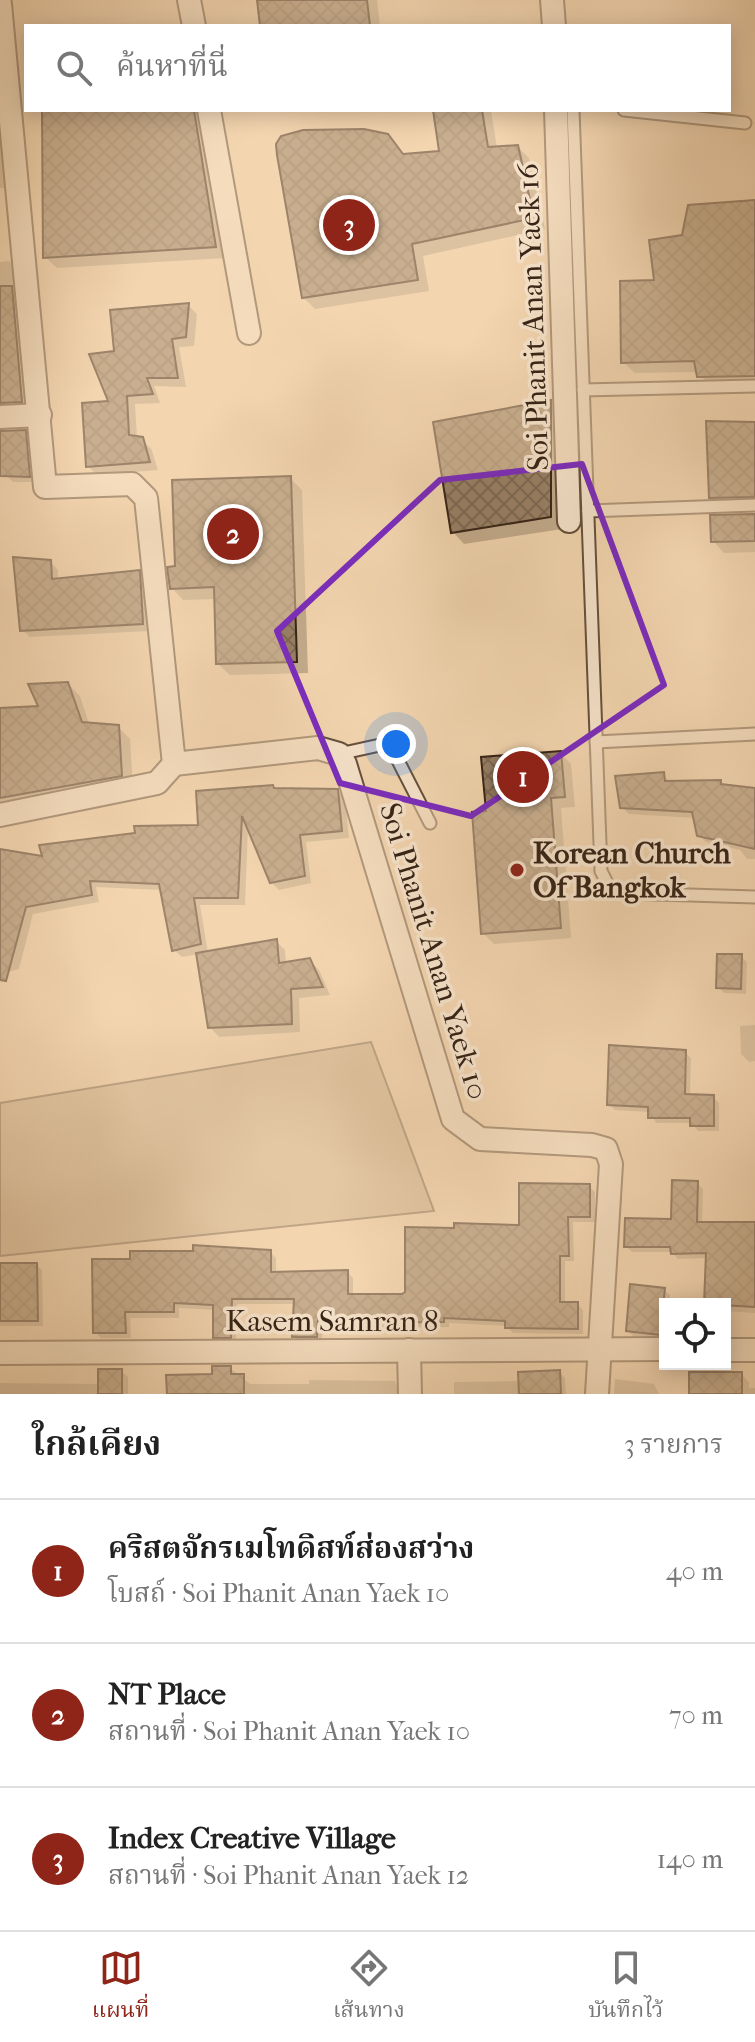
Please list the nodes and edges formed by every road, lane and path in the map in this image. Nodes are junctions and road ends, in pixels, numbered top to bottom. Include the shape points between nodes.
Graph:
1 (189, 0) edge
2 (0, 4) edge
3 (194, 24) edge
4 (209, 112) edge
5 (556, 112) edge
6 (573, 112) edge
7 (643, 112) edge
8 (745, 123) dead end
9 (249, 333) dead end
10 (755, 386) edge
11 (583, 390) junction
12 (40, 415) junction
13 (0, 417) edge
14 (755, 505) edge
15 (578, 516) junction
16 (755, 734) edge
17 (596, 742) junction
18 (339, 754) junction
19 (174, 764) junction
20 (0, 815) edge
21 (430, 823) dead end
22 (755, 897) edge
23 (601, 1349) junction
24 (659, 1349) edge
25 (409, 1350) junction
26 (731, 1350) edge
27 (755, 1350) edge
28 (0, 1353) edge
29 (410, 1394) edge
30 (597, 1394) edge

1 - 3 street
2 - 12 street
4 - 9 street
5 - 15 street, Soi Phanit Anan Yaek 16
6 - 11 lane
7 - 8 lane
10 - 11 lane
11 - 15 lane
12 - 13 street
12 - 19 street via 45,487 132,484 146,498
14 - 15 lane
15 - 17 lane
16 - 17 lane
17 - 22 lane via 601,871 608,885 623,893
18 - 19 street via 318,748
18 - 21 lane via 389,743
18 - 23 street, Soi Phanit Anan Yaek 10 via 453,1119 480,1139 606,1149 611,1164
19 - 20 street via 157,783
23 - 24 street, Kasem Samran 8
23 - 25 street, Kasem Samran 8
23 - 30 street, Soi Phanit Anan Yaek 10
25 - 28 street, Kasem Samran 8
25 - 29 street
26 - 27 street

